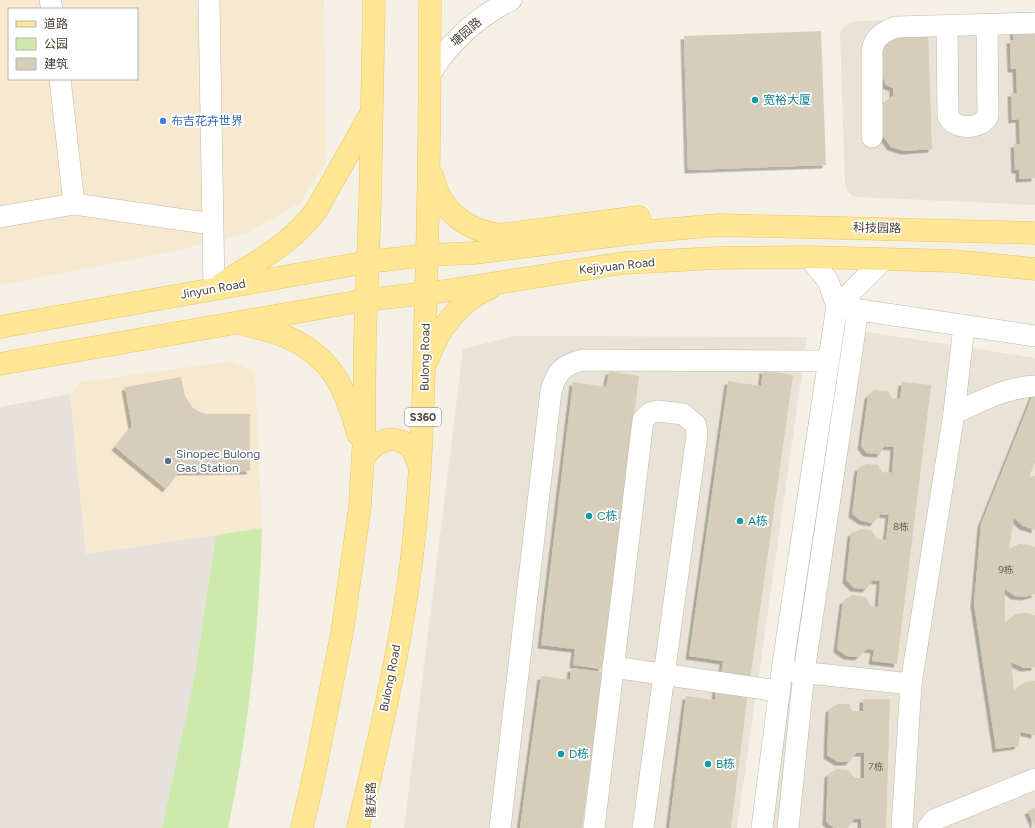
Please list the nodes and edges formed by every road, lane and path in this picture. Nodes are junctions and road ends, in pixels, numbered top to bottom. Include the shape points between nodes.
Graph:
1 (209, 0) edge
2 (374, 0) edge
3 (430, 0) edge
4 (511, 0) edge
5 (1035, 23) edge
6 (987, 25) junction
7 (947, 26) junction
8 (430, 74) junction
9 (60, 80) edge
10 (372, 112) junction
11 (872, 138) dead end
12 (429, 157) junction
13 (74, 204) junction
14 (0, 217) edge
15 (212, 224) junction
16 (719, 225) junction
17 (1035, 233) edge
18 (427, 255) junction
19 (809, 257) junction
20 (883, 260) junction
21 (368, 262) junction
22 (1035, 269) edge
23 (504, 282) junction
24 (214, 289) junction
25 (426, 294) junction
26 (366, 300) junction
27 (837, 306) junction
28 (858, 310) junction
29 (238, 322) junction
30 (964, 326) junction
31 (0, 327) edge
32 (1035, 336) edge
33 (829, 361) junction
34 (0, 364) edge
35 (424, 368) junction
36 (1035, 386) edge
37 (954, 414) junction
38 (363, 465) junction
39 (420, 469) junction
40 (613, 667) junction
41 (782, 670) junction
42 (804, 672) junction
43 (664, 674) junction
44 (911, 684) junction
45 (779, 691) junction
46 (371, 772) junction
47 (1035, 779) edge
48 (302, 828) edge
49 (358, 828) edge
50 (371, 828) edge
51 (500, 828) edge
52 (594, 828) edge
53 (643, 828) edge
54 (762, 828) edge
55 (788, 828) edge
56 (902, 828) edge
57 (928, 828) edge

1 - 15 street
2 - 10 main road
3 - 8 main road, Bulong Road / S360
4 - 8 street, 塘园路 via 459,35 442,54
5 - 6 street
6 - 7 street
6 - 7 street via 988,116 980,125 957,126 948,116
7 - 11 street via 896,27 886,31 873,44
8 - 12 main road, Bulong Road / S360
9 - 13 street
10 - 21 main road
10 - 24 main road via 307,223 280,246
12 - 16 main road via 436,191 445,206 467,225 488,233 500,235 670,214
12 - 18 main road, Bulong Road / S360
13 - 14 street
13 - 15 street
15 - 24 street
16 - 17 main road, 科技园路
16 - 18 main road via 474,253
18 - 21 main road, Jinyun Road
18 - 25 main road, Bulong Road / S360
19 - 20 main road
19 - 23 main road, Kejiyuan Road via 716,258 624,263
19 - 27 street via 828,281
20 - 22 main road via 953,262
20 - 27 street via 862,284
21 - 24 main road, Jinyun Road
21 - 26 main road
23 - 25 main road, Kejiyuan Road
23 - 35 main road via 480,294 454,315 441,331
24 - 31 main road, Jinyun Road
25 - 26 main road
25 - 35 main road, Bulong Road / S360
26 - 29 main road
26 - 38 main road
27 - 28 street
27 - 33 street
28 - 30 street
28 - 42 street
29 - 34 main road
29 - 38 main road via 286,337 307,347 320,357 333,373 347,400
30 - 32 street
30 - 37 street
33 - 41 street
33 - 51 street via 583,360 571,363 560,371 551,391
35 - 39 main road, Bulong Road / S360
36 - 37 street via 1024,386 993,395
37 - 44 street
38 - 39 main road via 370,448 375,444 397,440 410,446
38 - 48 main road via 356,544 342,633
39 - 46 main road, Bulong Road / S360 via 404,607
40 - 43 street
40 - 43 street via 643,420 650,413 658,411 683,414 696,425 697,435
40 - 52 street
41 - 42 street
41 - 45 street
42 - 44 street
42 - 55 street
43 - 45 street
43 - 53 street
44 - 56 street
45 - 54 street
46 - 49 main road, Bulong Road / S360
46 - 50 street, 隆庆路
47 - 57 street via 934,820

